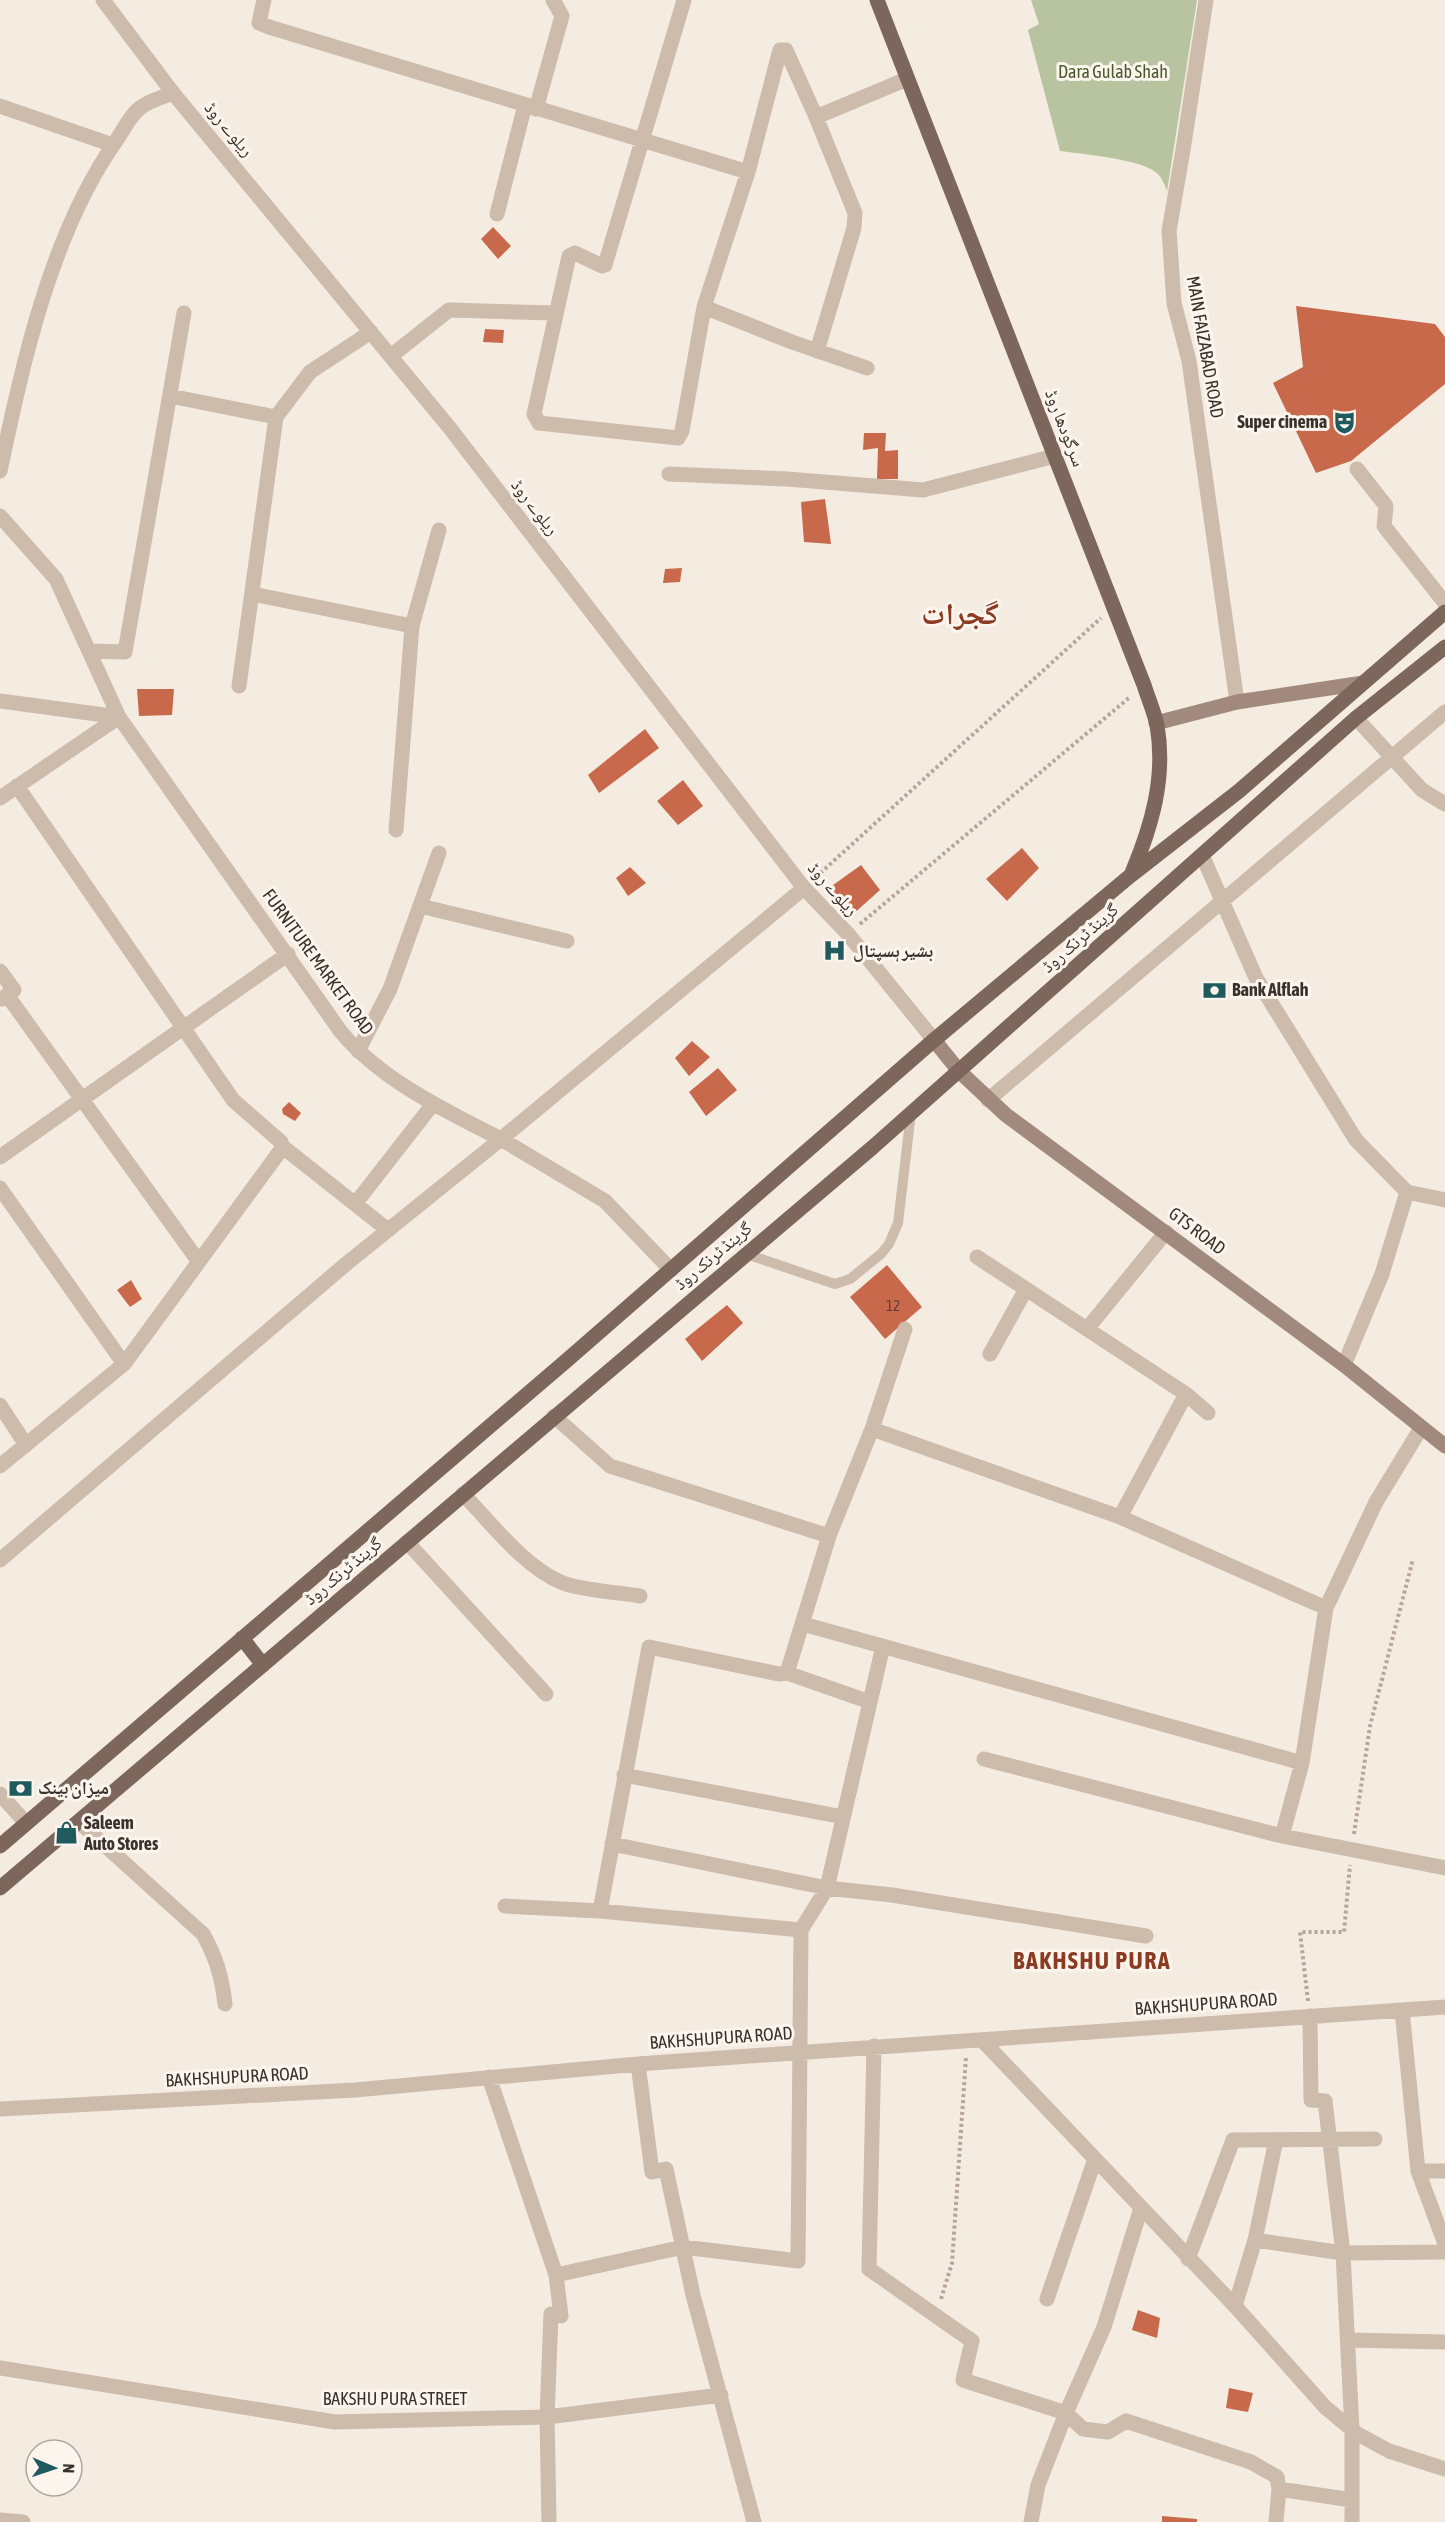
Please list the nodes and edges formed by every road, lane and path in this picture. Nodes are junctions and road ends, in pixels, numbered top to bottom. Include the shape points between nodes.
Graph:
1 (103, 0) edge
2 (264, 0) edge
3 (553, 0) edge
4 (684, 0) edge
5 (877, 0) edge
6 (1206, 0) edge
7 (907, 79) junction
8 (173, 93) junction
9 (0, 106) edge
10 (530, 107) junction
11 (816, 117) junction
12 (642, 140) junction
13 (113, 145) junction
14 (748, 172) junction
15 (497, 214) dead end
16 (704, 307) junction
17 (184, 313) dead end
18 (555, 313) junction
19 (371, 332) junction
20 (817, 351) junction
21 (390, 356) junction
22 (867, 368) dead end
23 (170, 396) junction
24 (276, 417) junction
25 (1055, 456) junction
26 (1357, 469) dead end
27 (0, 471) edge
28 (669, 474) dead end
29 (0, 516) edge
30 (439, 530) dead end
31 (252, 594) junction
32 (1445, 603) edge
33 (1113, 606) junction
34 (1445, 612) edge
35 (412, 626) junction
36 (1445, 647) edge
37 (89, 651) junction
38 (1363, 683) junction
39 (1144, 685) junction
40 (239, 686) dead end
41 (0, 701) edge
42 (1238, 702) junction
43 (1445, 712) edge
44 (119, 717) junction
45 (1356, 718) junction
46 (1156, 723) junction
47 (1391, 756) junction
48 (17, 786) junction
49 (0, 798) edge
50 (1445, 804) edge
51 (396, 830) dead end
52 (439, 853) dead end
53 (1202, 855) junction
54 (1130, 876) junction
55 (804, 888) junction
56 (1222, 899) junction
57 (420, 906) junction
58 (848, 934) junction
59 (567, 941) dead end
60 (288, 954) junction
61 (0, 970) edge
62 (4, 998) edge
63 (184, 1028) junction
64 (934, 1040) junction
65 (358, 1051) junction
66 (959, 1071) junction
67 (82, 1099) junction
68 (988, 1100) junction
69 (433, 1104) junction
70 (911, 1113) junction
71 (501, 1139) junction
72 (283, 1147) junction
73 (0, 1157) edge
74 (0, 1188) edge
75 (1407, 1192) junction
76 (1445, 1200) edge
77 (355, 1204) junction
78 (388, 1230) junction
79 (1166, 1232) junction
80 (746, 1254) junction
81 (977, 1257) dead end
82 (199, 1262) junction
83 (671, 1270) junction
84 (1026, 1289) junction
85 (904, 1329) dead end
86 (1088, 1329) junction
87 (990, 1354) dead end
88 (124, 1364) junction
89 (1344, 1365) junction
90 (1186, 1394) junction
91 (0, 1405) edge
92 (1208, 1413) dead end
93 (554, 1416) junction
94 (1421, 1428) junction
95 (872, 1429) junction
96 (26, 1444) junction
97 (1445, 1446) edge
98 (0, 1466) edge
99 (463, 1494) junction
100 (1120, 1517) junction
101 (829, 1536) junction
102 (407, 1542) junction
103 (1413, 1559) dead end
104 (0, 1560) edge
105 (640, 1596) dead end
106 (1326, 1608) junction
107 (803, 1624) junction
108 (242, 1638) junction
109 (882, 1646) junction
110 (263, 1665) junction
111 (787, 1673) junction
112 (546, 1694) dead end
113 (870, 1702) junction
114 (984, 1759) dead end
115 (1302, 1763) junction
116 (624, 1775) junction
117 (0, 1794) edge
118 (843, 1817) junction
119 (79, 1822) junction
120 (26, 1823) junction
121 (1282, 1836) junction
122 (612, 1844) junction
123 (0, 1846) edge
124 (1352, 1850) junction
125 (1445, 1868) edge
126 (0, 1887) edge
127 (827, 1888) junction
128 (505, 1906) dead end
129 (600, 1911) junction
130 (801, 1930) junction
131 (1146, 1936) dead end
132 (225, 2004) dead end
133 (1445, 2007) edge
134 (1402, 2010) junction
135 (1310, 2016) junction
136 (974, 2041) junction
137 (874, 2046) junction
138 (801, 2051) junction
139 (638, 2064) junction
140 (489, 2077) junction
141 (0, 2109) edge
142 (1276, 2139) junction
143 (1329, 2139) junction
144 (1376, 2139) dead end
145 (1095, 2159) junction
146 (1418, 2171) junction
147 (1445, 2171) edge
148 (1141, 2208) junction
149 (1255, 2240) junction
150 (1445, 2244) edge
151 (682, 2247) junction
152 (1343, 2253) junction
153 (1445, 2253) edge
154 (1188, 2259) junction
155 (556, 2275) junction
156 (1047, 2299) dead end
157 (1234, 2306) junction
158 (935, 2316) junction
159 (1348, 2340) junction
160 (1445, 2342) edge
161 (0, 2368) edge
162 (721, 2395) junction
163 (1066, 2413) junction
164 (547, 2417) junction
165 (1352, 2429) junction
166 (1445, 2469) edge
167 (1279, 2489) junction
168 (1352, 2500) junction
169 (0, 2520) edge
170 (23, 2522) edge
171 (549, 2522) edge
172 (754, 2522) edge
173 (1031, 2522) edge
174 (1276, 2522) edge
175 (1352, 2522) edge

1 - 8 street, ریلوے روڈ
2 - 10 street via 259,23
3 - 10 street via 562,16
4 - 12 street
5 - 7 main road, سرگودھا روڈ
6 - 42 street, MAIN FAIZABAD ROAD via 1169,231 1174,303 1189,361
7 - 11 street
7 - 25 main road, سرگودھا روڈ
8 - 13 street via 140,107
8 - 19 street, ریلوے روڈ
9 - 13 street
10 - 12 street
10 - 15 street
11 - 14 street via 786,50 780,50
11 - 20 street via 855,213
12 - 14 street
12 - 18 street via 605,265 571,253
13 - 27 street via 88,184 31,332
14 - 16 street
16 - 18 street via 678,438 539,423 534,414
16 - 20 street
17 - 23 street
18 - 21 street via 449,309
19 - 21 street, ریلوے روڈ
19 - 24 street via 310,372
20 - 22 street
21 - 55 street, ریلوے روڈ
23 - 24 street
23 - 37 street via 125,652
24 - 31 street
25 - 28 street via 923,490
25 - 33 main road, سرگودھا روڈ
26 - 32 street via 1386,506 1384,526
29 - 37 street, FURNITURE MARKET ROAD via 56,579
30 - 35 street
31 - 35 street
31 - 40 street
33 - 39 main road, سرگودھا روڈ
33 - 55 path
34 - 38 main road, گرینڈ ٹرنک روڈ
35 - 51 street
36 - 45 main road, گرینڈ ٹرنک روڈ
37 - 44 street, FURNITURE MARKET ROAD
38 - 42 main road
38 - 54 main road, گرینڈ ٹرنک روڈ via 1239,791
39 - 46 main road, سرگودھا روڈ
39 - 58 path
41 - 44 street
42 - 46 main road
43 - 47 street
44 - 48 street
44 - 60 street, FURNITURE MARKET ROAD
45 - 47 street
45 - 53 main road, گرینڈ ٹرنک روڈ
46 - 54 main road, سرگودھا روڈ via 1160,777 1148,836
47 - 50 street via 1422,790
47 - 56 street
48 - 49 street
48 - 63 street
52 - 57 street
53 - 56 street
53 - 66 main road, گرینڈ ٹرنک روڈ
54 - 64 main road, گرینڈ ٹرنک روڈ
55 - 58 street, ریلوے روڈ
55 - 71 street
56 - 68 street
56 - 75 street via 1256,978 1356,1140
57 - 59 street
57 - 65 street via 390,989
58 - 64 street, ریلوے روڈ
60 - 63 street
60 - 65 street, FURNITURE MARKET ROAD
61 - 62 street via 13,988
62 - 67 street
63 - 67 street
63 - 72 street via 233,1100
64 - 66 main road, GTS ROAD
64 - 83 main road, گرینڈ ٹرنک روڈ
65 - 69 street, FURNITURE MARKET ROAD
66 - 68 main road, GTS ROAD
66 - 70 main road, گرینڈ ٹرنک روڈ
67 - 73 street
67 - 82 street
68 - 79 main road, GTS ROAD
69 - 71 street, FURNITURE MARKET ROAD
69 - 77 street
70 - 80 main road, گرینڈ ٹرنک روڈ
70 - 80 lane via 898,1223 881,1254 850,1279 835,1284
71 - 78 street
71 - 83 street, FURNITURE MARKET ROAD via 605,1201
72 - 77 street
72 - 82 street
74 - 88 street
75 - 76 street
75 - 89 street via 1382,1274
77 - 78 street
78 - 104 street
79 - 86 street
79 - 89 main road, GTS ROAD
80 - 93 main road, گرینڈ ٹرنک روڈ
81 - 84 street
82 - 88 street
83 - 108 main road, گرینڈ ٹرنک روڈ
84 - 86 street
84 - 87 street
85 - 95 street
86 - 90 street
88 - 96 street
89 - 94 main road, GTS ROAD
90 - 92 street
90 - 100 street
91 - 96 street
93 - 99 main road, گرینڈ ٹرنک روڈ
93 - 101 street via 610,1466
94 - 97 main road, GTS ROAD
94 - 106 street via 1376,1502
95 - 100 street
95 - 101 street
96 - 98 street
99 - 102 main road, گرینڈ ٹرنک روڈ
99 - 105 street via 545,1574 565,1584
100 - 106 street
101 - 107 street
102 - 110 main road, گرینڈ ٹرنک روڈ
102 - 112 street
103 - 124 path via 1370,1726
106 - 115 street
107 - 109 street
107 - 111 street
108 - 110 main road
108 - 120 main road, گرینڈ ٹرنک روڈ
109 - 113 street
109 - 115 street
110 - 119 main road, گرینڈ ٹرنک روڈ
111 - 113 street
111 - 116 street via 649,1647
113 - 118 street
114 - 121 street
115 - 121 street
116 - 118 street
116 - 122 street
117 - 120 street
118 - 127 street
119 - 126 main road, گرینڈ ٹرنک روڈ
119 - 132 street via 203,1934 222,1977
120 - 123 main road, گرینڈ ٹرنک روڈ
121 - 124 street
122 - 127 street
122 - 129 street
124 - 125 street
124 - 135 path via 1344,1932 1300,1932
127 - 130 street
127 - 131 street
128 - 129 street
129 - 130 street
130 - 138 street
133 - 134 street, BAKHSHUPURA ROAD
134 - 135 street, BAKHSHUPURA ROAD
134 - 146 street
135 - 136 street, BAKHSHUPURA ROAD
135 - 143 street via 1311,2100 1325,2101
136 - 137 street, BAKHSHUPURA ROAD
136 - 145 street
136 - 158 path via 952,2263
137 - 138 street, BAKHSHUPURA ROAD
137 - 158 street via 869,2269
138 - 139 street, BAKHSHUPURA ROAD
138 - 151 street via 798,2261
139 - 140 street, BAKHSHUPURA ROAD
139 - 151 street via 652,2172 666,2169
140 - 141 street, BAKHSHUPURA ROAD via 355,2090
140 - 155 street
142 - 143 street
142 - 149 street
142 - 154 street via 1233,2140
143 - 144 street
143 - 152 street
145 - 148 street
145 - 156 street
146 - 147 street
146 - 150 street
148 - 154 street
148 - 163 street via 1104,2327
149 - 152 street
149 - 157 street
151 - 155 street
151 - 162 street
152 - 153 street
152 - 159 street
154 - 157 street
155 - 164 street via 561,2316 551,2314
157 - 165 street via 1299,2381
158 - 163 street via 972,2341 963,2380
159 - 160 street
159 - 165 street
161 - 164 street, BAKSHU PURA STREET via 335,2422
162 - 164 street, BAKSHU PURA STREET
162 - 172 street
163 - 167 street via 1083,2429 1108,2432 1126,2421 1251,2462 1277,2477
163 - 173 street via 1038,2485
164 - 171 street
165 - 166 street via 1389,2451
165 - 168 street
167 - 168 street
167 - 174 street
168 - 175 street
169 - 170 street

